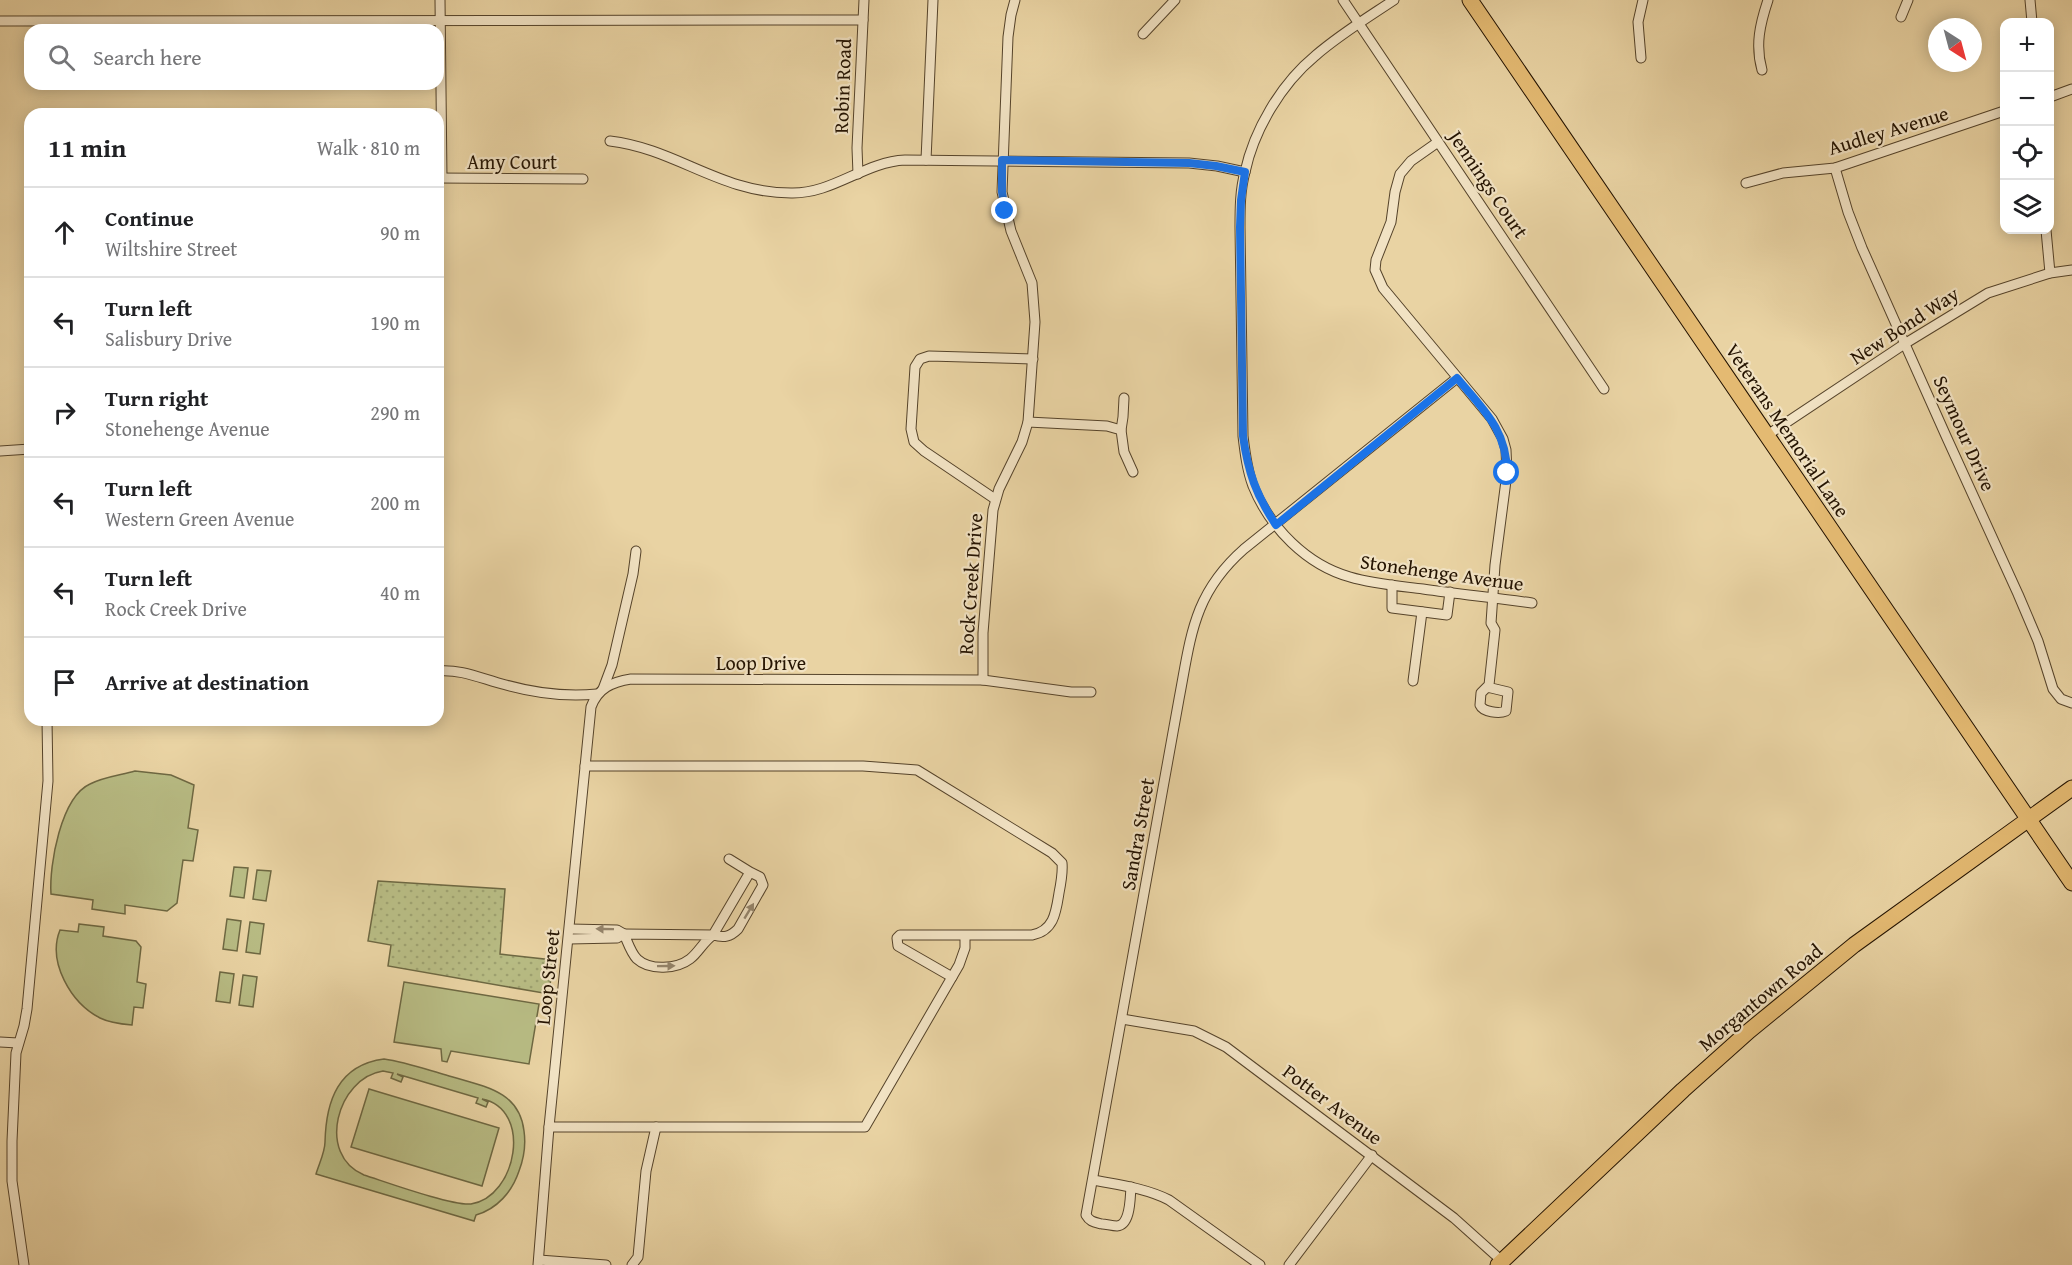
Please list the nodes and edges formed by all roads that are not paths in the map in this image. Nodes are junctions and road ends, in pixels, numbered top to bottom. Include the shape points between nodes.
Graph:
1 (440, 0) edge
2 (864, 0) edge
3 (933, 0) edge
4 (1015, 0) edge
5 (1175, 0) edge
6 (1343, 0) edge
7 (1394, 0) edge
8 (1470, 0) edge
9 (1643, 0) edge
10 (1768, 0) edge
11 (1908, 0) edge
12 (2030, 0) edge
13 (1901, 17) dead end
14 (2032, 18) edge
15 (440, 20) junction
16 (862, 20) junction
17 (0, 21) edge
18 (1360, 23) junction
19 (440, 24) edge
20 (1143, 34) dead end
21 (1641, 58) dead end
22 (1762, 70) dead end
23 (2072, 89) edge
24 (440, 90) edge
25 (2054, 95) edge
26 (440, 108) edge
27 (2000, 112) edge
28 (610, 141) dead end
29 (1438, 142) junction
30 (926, 160) junction
31 (1002, 160) junction
32 (1835, 168) junction
33 (1245, 172) junction
34 (858, 174) junction
35 (444, 178) edge
36 (583, 179) dead end
37 (1746, 183) dead end
38 (2046, 234) edge
39 (2072, 270) edge
40 (2050, 273) junction
41 (1906, 343) junction
42 (1034, 359) junction
43 (1457, 378) junction
44 (1604, 389) dead end
45 (1124, 398) dead end
46 (1028, 422) junction
47 (1120, 430) junction
48 (1766, 436) junction
49 (24, 449) edge
50 (0, 451) edge
51 (1133, 472) dead end
52 (995, 499) junction
53 (1276, 525) junction
54 (636, 550) dead end
55 (1392, 585) junction
56 (1450, 592) junction
57 (1493, 598) junction
58 (1532, 603) dead end
59 (1422, 612) junction
60 (444, 671) edge
61 (983, 680) junction
62 (1413, 681) dead end
63 (1487, 687) dead end
64 (600, 691) junction
65 (1091, 692) dead end
66 (2072, 703) edge
67 (47, 726) edge
68 (585, 766) junction
69 (2072, 788) edge
70 (2027, 819) junction
71 (729, 859) dead end
72 (750, 872) junction
73 (2072, 883) edge
74 (569, 934) junction
75 (624, 934) junction
76 (693, 935) junction
77 (713, 935) junction
78 (965, 936) junction
79 (700, 948) junction
80 (952, 977) junction
81 (1122, 1019) junction
82 (0, 1042) edge
83 (18, 1043) junction
84 (549, 1127) junction
85 (656, 1127) junction
86 (1372, 1155) junction
87 (1092, 1180) junction
88 (1131, 1187) junction
89 (1246, 1261) edge
90 (538, 1262) edge
91 (1500, 1263) edge
92 (24, 1265) edge
93 (606, 1265) edge
94 (632, 1265) edge
95 (1260, 1265) edge
96 (1289, 1265) edge

1 - 15 street
2 - 16 street, Robin Road
3 - 30 street
4 - 31 street, Rock Creek Drive via 1008,37
5 - 20 street
6 - 18 street, Jennings Court
7 - 18 street, Stonehenge Avenue
8 - 48 main road, Veterans Memorial Lane
9 - 21 street via 1638,22
10 - 22 street via 1757,42
11 - 13 street
12 - 14 street
15 - 16 street
15 - 17 street
15 - 19 street
16 - 34 street, Robin Road
18 - 29 street, Jennings Court
18 - 33 street, Stonehenge Avenue via 1313,57 1293,77 1264,123
23 - 25 street
24 - 26 street
27 - 32 street, Audley Avenue
28 - 34 street via 654,151 721,180 759,191 805,192
29 - 43 street via 1400,174 1391,222 1378,250 1375,270 1383,288
29 - 44 street, Jennings Court
30 - 31 street
30 - 34 street via 886,162
31 - 33 street via 1189,163
31 - 42 street, Rock Creek Drive via 1005,211 1032,284
32 - 37 street, Audley Avenue via 1783,173
32 - 41 street, Seymour Drive via 1862,248
33 - 53 street, Stonehenge Avenue via 1240,227 1243,436 1253,485
35 - 36 street, Amy Court
38 - 40 street
39 - 40 street, New Bond Way
40 - 41 street, New Bond Way via 1988,293
41 - 48 street, New Bond Way
41 - 66 street, Seymour Drive via 2018,594 2053,689 2061,699
42 - 46 street, Rock Creek Drive
42 - 52 street via 929,356 920,359 915,367 911,429 914,442
43 - 53 street, Sandra Street
43 - 57 street via 1492,419 1506,450 1507,473
45 - 47 street
46 - 47 street
46 - 52 street, Rock Creek Drive
47 - 51 street
48 - 70 main road, Veterans Memorial Lane
49 - 50 street
52 - 61 street, Rock Creek Drive via 985,599
53 - 55 street, Stonehenge Avenue via 1299,550 1327,568 1348,577
53 - 81 street, Sandra Street via 1221,571 1196,616
54 - 64 street, Loop Street via 612,665
55 - 56 street, Stonehenge Avenue
55 - 59 street via 1392,608
56 - 57 street, Stonehenge Avenue
56 - 59 street via 1447,615
57 - 58 street, Stonehenge Avenue
57 - 63 street via 1491,623 1495,630
59 - 62 street
60 - 64 street, Loop Drive via 464,672 538,692 582,696
61 - 64 street, Loop Drive via 631,679
61 - 65 street, Loop Drive
64 - 68 street, Loop Street via 591,707
67 - 83 street via 48,771 27,1009
68 - 74 street, Loop Street
68 - 78 street via 863,766 917,770 1052,853 1062,863 1056,915 1045,930 1033,935
69 - 70 main road, Morgantown Road
70 - 73 main road, Veterans Memorial Lane
70 - 91 main road, Morgantown Road via 1854,945 1749,1031
71 - 72 street
72 - 77 street
77 -> 72 street via 727,937 738,929 761,891 763,881
74 - 75 street via 617,930
74 - 84 street, Loop Street
75 - 76 street
75 -> 79 street via 637,959 652,966 675,966 693,957
76 - 77 street
76 - 79 street
77 - 79 street
78 - 80 street via 963,956
78 - 80 street via 897,938 898,946
80 - 85 street via 865,1127
81 - 86 street, Potter Avenue via 1194,1031 1215,1040
81 - 87 street, Sandra Street
82 - 83 street
83 - 92 street via 12,1181
84 - 85 street
84 - 90 street, Loop Street
85 - 94 street via 646,1171 638,1257
86 - 91 street, Potter Avenue via 1454,1218
86 - 96 street
87 - 88 street
87 - 88 street, Sandra Street via 1086,1215 1091,1222 1122,1224
88 - 89 street via 1169,1200
89 - 95 street
90 - 93 street

